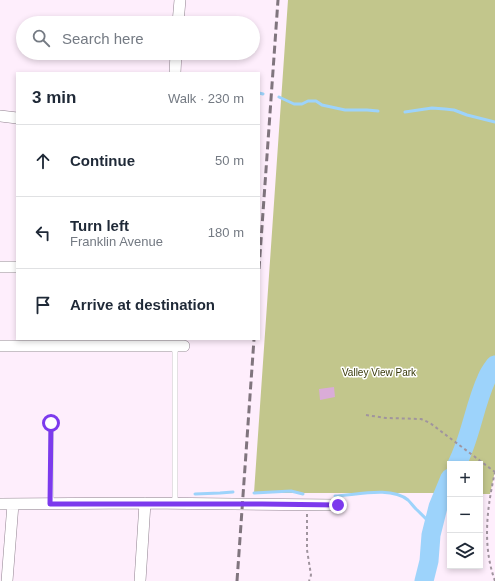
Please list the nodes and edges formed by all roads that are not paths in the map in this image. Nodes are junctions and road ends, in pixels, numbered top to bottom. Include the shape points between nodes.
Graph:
1 (180, 0) edge
2 (179, 16) edge
3 (176, 60) edge
4 (175, 72) edge
5 (0, 116) edge
6 (16, 118) edge
7 (0, 267) edge
8 (16, 267) edge
9 (0, 346) edge
10 (180, 346) joint
11 (51, 423) dead end
12 (145, 503) junction
13 (0, 504) edge
14 (13, 504) junction
15 (50, 504) junction
16 (175, 504) junction
17 (338, 505) dead end
18 (7, 581) edge
19 (140, 581) edge

1 - 2 street
3 - 4 street
5 - 6 street
7 - 8 street
9 - 10 street
10 - 16 lane
11 - 15 lane
12 - 15 street
12 - 16 street
12 - 19 street
13 - 14 street
14 - 15 street
14 - 18 street
16 - 17 street

